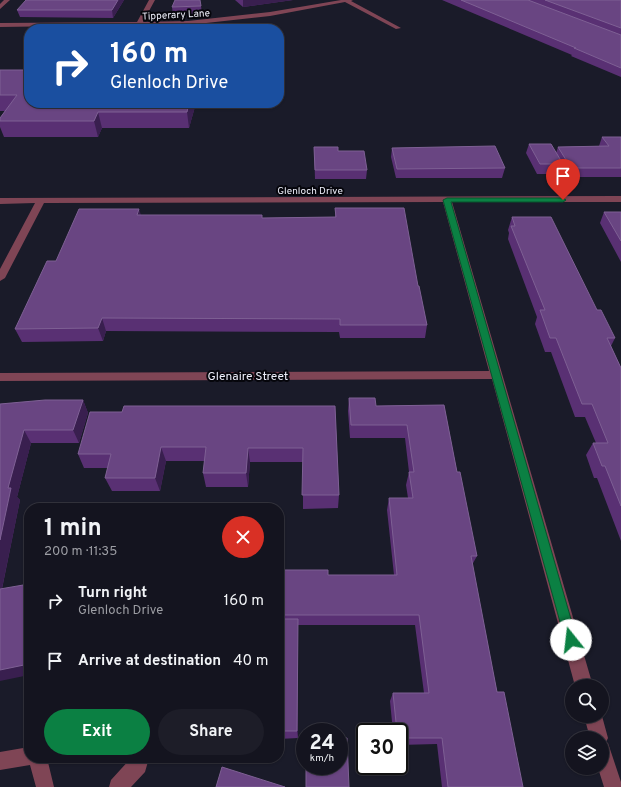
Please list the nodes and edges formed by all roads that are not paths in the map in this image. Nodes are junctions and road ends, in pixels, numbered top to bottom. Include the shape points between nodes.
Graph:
1 (7, 0) edge
2 (152, 0) edge
3 (316, 0) edge
4 (348, 0) edge
5 (325, 5) junction
6 (0, 7) edge
7 (139, 24) edge
8 (156, 24) edge
9 (0, 25) edge
10 (24, 25) edge
11 (398, 28) dead end
12 (621, 199) edge
13 (447, 200) junction
14 (42, 201) junction
15 (0, 202) edge
16 (0, 278) edge
17 (496, 375) junction
18 (0, 377) edge
19 (582, 679) edge
20 (24, 757) edge
21 (0, 761) edge
22 (39, 763) edge
23 (139, 763) edge
24 (609, 773) edge
25 (45, 787) edge
26 (118, 787) edge
27 (613, 787) edge

1 - 6 street
2 - 7 street
3 - 5 street
4 - 5 street, Tipperary Lane
4 - 11 street
5 - 8 street, Tipperary Lane via 212,21
9 - 10 street, Tipperary Lane
12 - 13 street, Glenloch Drive
13 - 14 street, Glenloch Drive
13 - 17 street
14 - 15 street, Glenloch Drive
14 - 16 street
17 - 18 street, Glenaire Street
17 - 19 street
20 - 21 street
22 - 25 street
23 - 26 street
24 - 27 street

